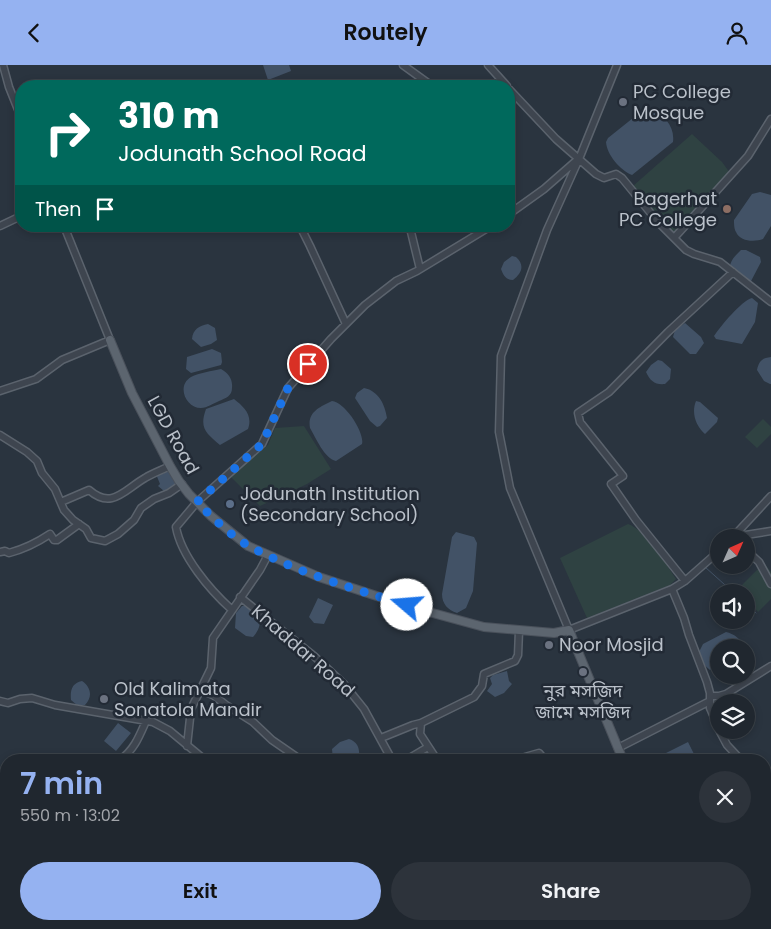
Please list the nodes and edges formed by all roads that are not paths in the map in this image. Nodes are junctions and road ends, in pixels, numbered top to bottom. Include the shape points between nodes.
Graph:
1 (3, 65) edge
2 (403, 65) edge
3 (488, 65) edge
4 (617, 65) edge
5 (424, 80) edge
6 (500, 80) edge
7 (515, 97) edge
8 (15, 102) edge
9 (771, 119) edge
10 (579, 159) junction
11 (515, 210) edge
12 (15, 219) edge
13 (0, 226) edge
14 (66, 232) edge
15 (303, 232) edge
16 (411, 232) edge
17 (481, 232) edge
18 (674, 238) junction
19 (420, 269) junction
20 (733, 272) junction
21 (771, 302) edge
22 (346, 324) junction
23 (110, 340) junction
24 (0, 391) edge
25 (0, 435) edge
26 (170, 466) junction
27 (182, 484) junction
28 (771, 496) edge
29 (61, 502) junction
30 (197, 502) junction
31 (79, 524) junction
32 (741, 529) edge
33 (771, 531) edge
34 (755, 534) edge
35 (0, 553) edge
36 (268, 555) junction
37 (755, 558) edge
38 (710, 559) edge
39 (685, 581) junction
40 (771, 584) edge
41 (672, 589) junction
42 (240, 597) junction
43 (231, 609) junction
44 (569, 630) junction
45 (519, 631) junction
46 (771, 666) edge
47 (200, 690) junction
48 (726, 694) edge
49 (710, 699) joint
50 (0, 701) edge
51 (146, 721) junction
52 (421, 723) junction
53 (381, 738) junction
54 (724, 739) edge
55 (187, 746) junction
56 (428, 747) junction
57 (618, 748) junction
58 (129, 754) edge
59 (197, 754) edge
60 (292, 754) edge
61 (389, 754) edge
62 (416, 754) edge
63 (433, 754) edge
64 (620, 754) edge
65 (735, 754) edge

1 - 8 street
2 - 5 street
3 - 6 street
4 - 10 street
7 - 10 street
9 - 18 street via 748,156
10 - 11 street
10 - 18 street via 600,177 620,176
10 - 44 street via 526,284 500,365 499,432 510,488
12 - 13 street
14 - 23 street
15 - 22 street
16 - 19 street
17 - 19 street
18 - 20 street via 686,250 720,262
19 - 22 street via 396,281
20 - 21 street
20 - 39 street via 608,392 578,413 580,422 623,476 611,484
22 - 30 street via 288,388 262,444
23 - 24 street via 62,361 36,379
23 - 26 main road, LGD Road via 132,393
25 - 29 street via 37,461
26 - 27 main road, LGD Road
26 - 29 street via 144,478 120,497 102,499 89,491
27 - 30 main road, LGD Road
27 - 31 street via 141,508 134,520 105,541 92,538
28 - 32 street
29 - 31 street via 64,510
30 - 36 main road, LGD Road via 248,546
30 - 43 street via 176,527 177,534 195,567
31 - 35 street via 57,540 50,534 16,551
33 - 34 street
36 - 42 street
36 - 45 main road, LGD Road via 319,577 407,605 484,627
37 - 40 street
38 - 39 street
39 - 41 street
41 - 44 street
41 - 49 street via 707,681
42 - 43 street
42 - 53 street, Khaddar Road via 344,684 358,700
43 - 47 street via 213,638 211,668
44 - 45 main road, LGD Road via 554,633
44 - 57 main road
45 - 52 street via 515,661 484,674 482,686 474,697
46 - 48 street
47 - 55 street via 191,709
47 - 60 street via 253,722
49 - 57 street
50 - 51 street via 8,703 32,698
51 - 55 street via 170,731
51 - 58 street
52 - 53 street
52 - 56 street via 420,733
53 - 61 street, Khaddar Road
54 - 65 street
55 - 59 street
56 - 62 street
56 - 63 street
57 - 64 main road

